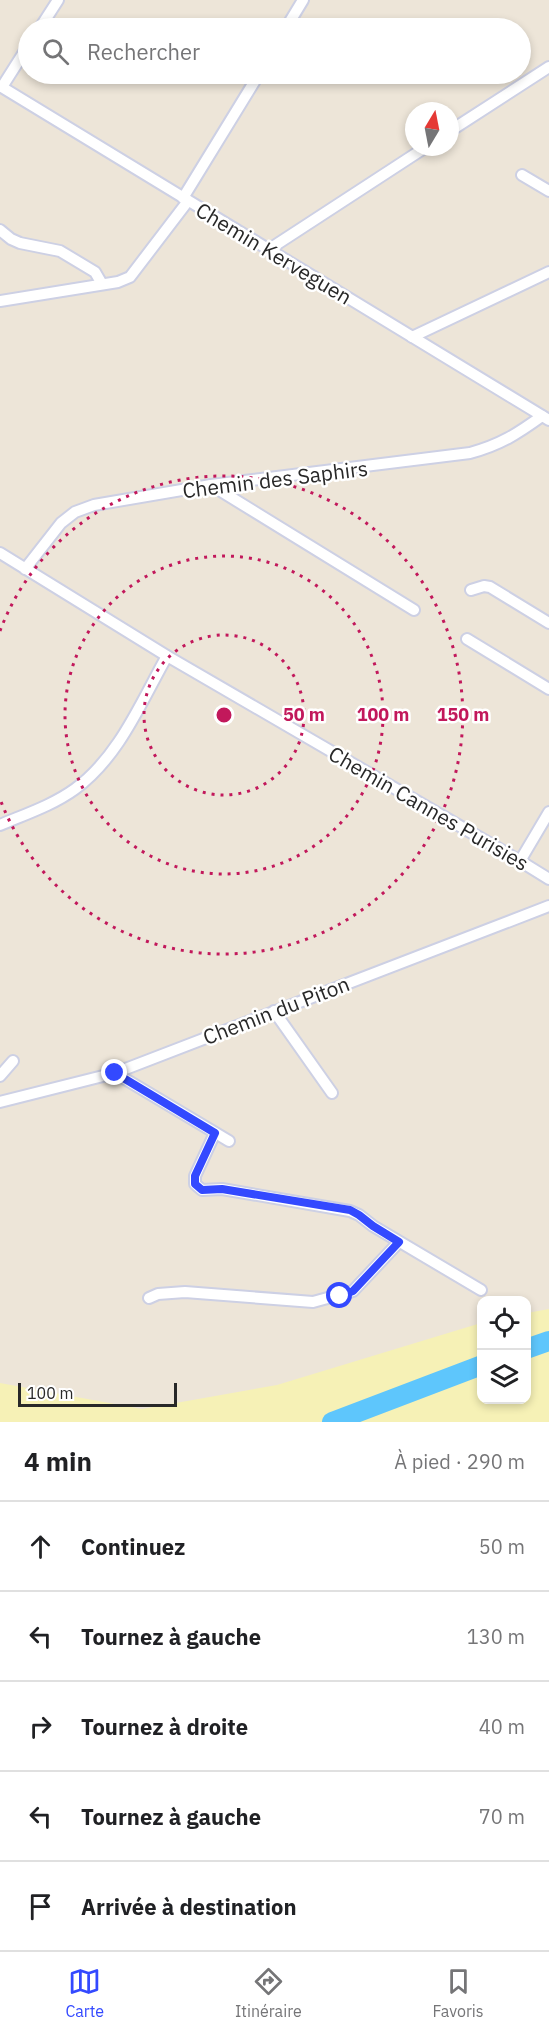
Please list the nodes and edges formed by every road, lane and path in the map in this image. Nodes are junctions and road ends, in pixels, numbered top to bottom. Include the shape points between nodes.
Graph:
1 (58, 0) edge
2 (303, 0) edge
3 (46, 18) edge
4 (292, 18) edge
5 (18, 61) edge
6 (549, 67) edge
7 (531, 79) edge
8 (253, 84) edge
9 (523, 84) edge
10 (1, 86) edge
11 (459, 125) edge
12 (412, 156) edge
13 (522, 175) dead end
14 (549, 191) edge
15 (185, 199) junction
16 (0, 230) edge
17 (268, 250) junction
18 (549, 272) edge
19 (102, 284) junction
20 (0, 301) edge
21 (411, 337) junction
22 (545, 418) edge
23 (211, 485) junction
24 (0, 553) edge
25 (25, 569) junction
26 (471, 590) dead end
27 (414, 610) dead end
28 (549, 623) edge
29 (467, 639) dead end
30 (167, 656) junction
31 (549, 689) edge
32 (549, 812) edge
33 (0, 825) edge
34 (520, 861) junction
35 (549, 879) edge
36 (549, 906) edge
37 (273, 1011) junction
38 (13, 1061) dead end
39 (115, 1073) junction
40 (0, 1076) edge
41 (332, 1093) dead end
42 (0, 1102) edge
43 (215, 1133) junction
44 (229, 1141) dead end
45 (399, 1242) junction
46 (481, 1290) dead end
47 (149, 1298) dead end

1 - 3 street
2 - 4 street
5 - 10 street
6 - 7 street
8 - 15 street
9 - 11 street
10 - 15 street, Chemin Kerveguen
12 - 17 street
13 - 14 street
15 - 17 street, Chemin Kerveguen
15 - 19 street via 134,273
16 - 19 street via 20,243 60,251 95,272
17 - 21 street, Chemin Kerveguen
18 - 21 street
19 - 20 street
21 - 22 street, Chemin Kerveguen
22 - 23 street, Chemin des Saphirs via 495,446 470,453
23 - 25 street, Chemin des Saphirs via 94,505 75,512 61,523
23 - 27 street
24 - 25 street, Chemin Cannes Purisies
25 - 30 street, Chemin Cannes Purisies
26 - 28 street via 490,587
29 - 31 street
30 - 33 street via 114,750 94,773 50,804
30 - 34 street, Chemin Cannes Purisies
32 - 34 street
34 - 35 street, Chemin Cannes Purisies
36 - 37 street, Chemin du Piton
37 - 39 street, Chemin du Piton
37 - 41 street
38 - 40 street
39 - 42 street, Chemin du Piton
39 - 43 street
43 - 44 street
43 - 45 street via 195,1176 195,1184 202,1190 222,1189 350,1210
45 - 46 street
45 - 47 street via 353,1291 313,1302 185,1292

